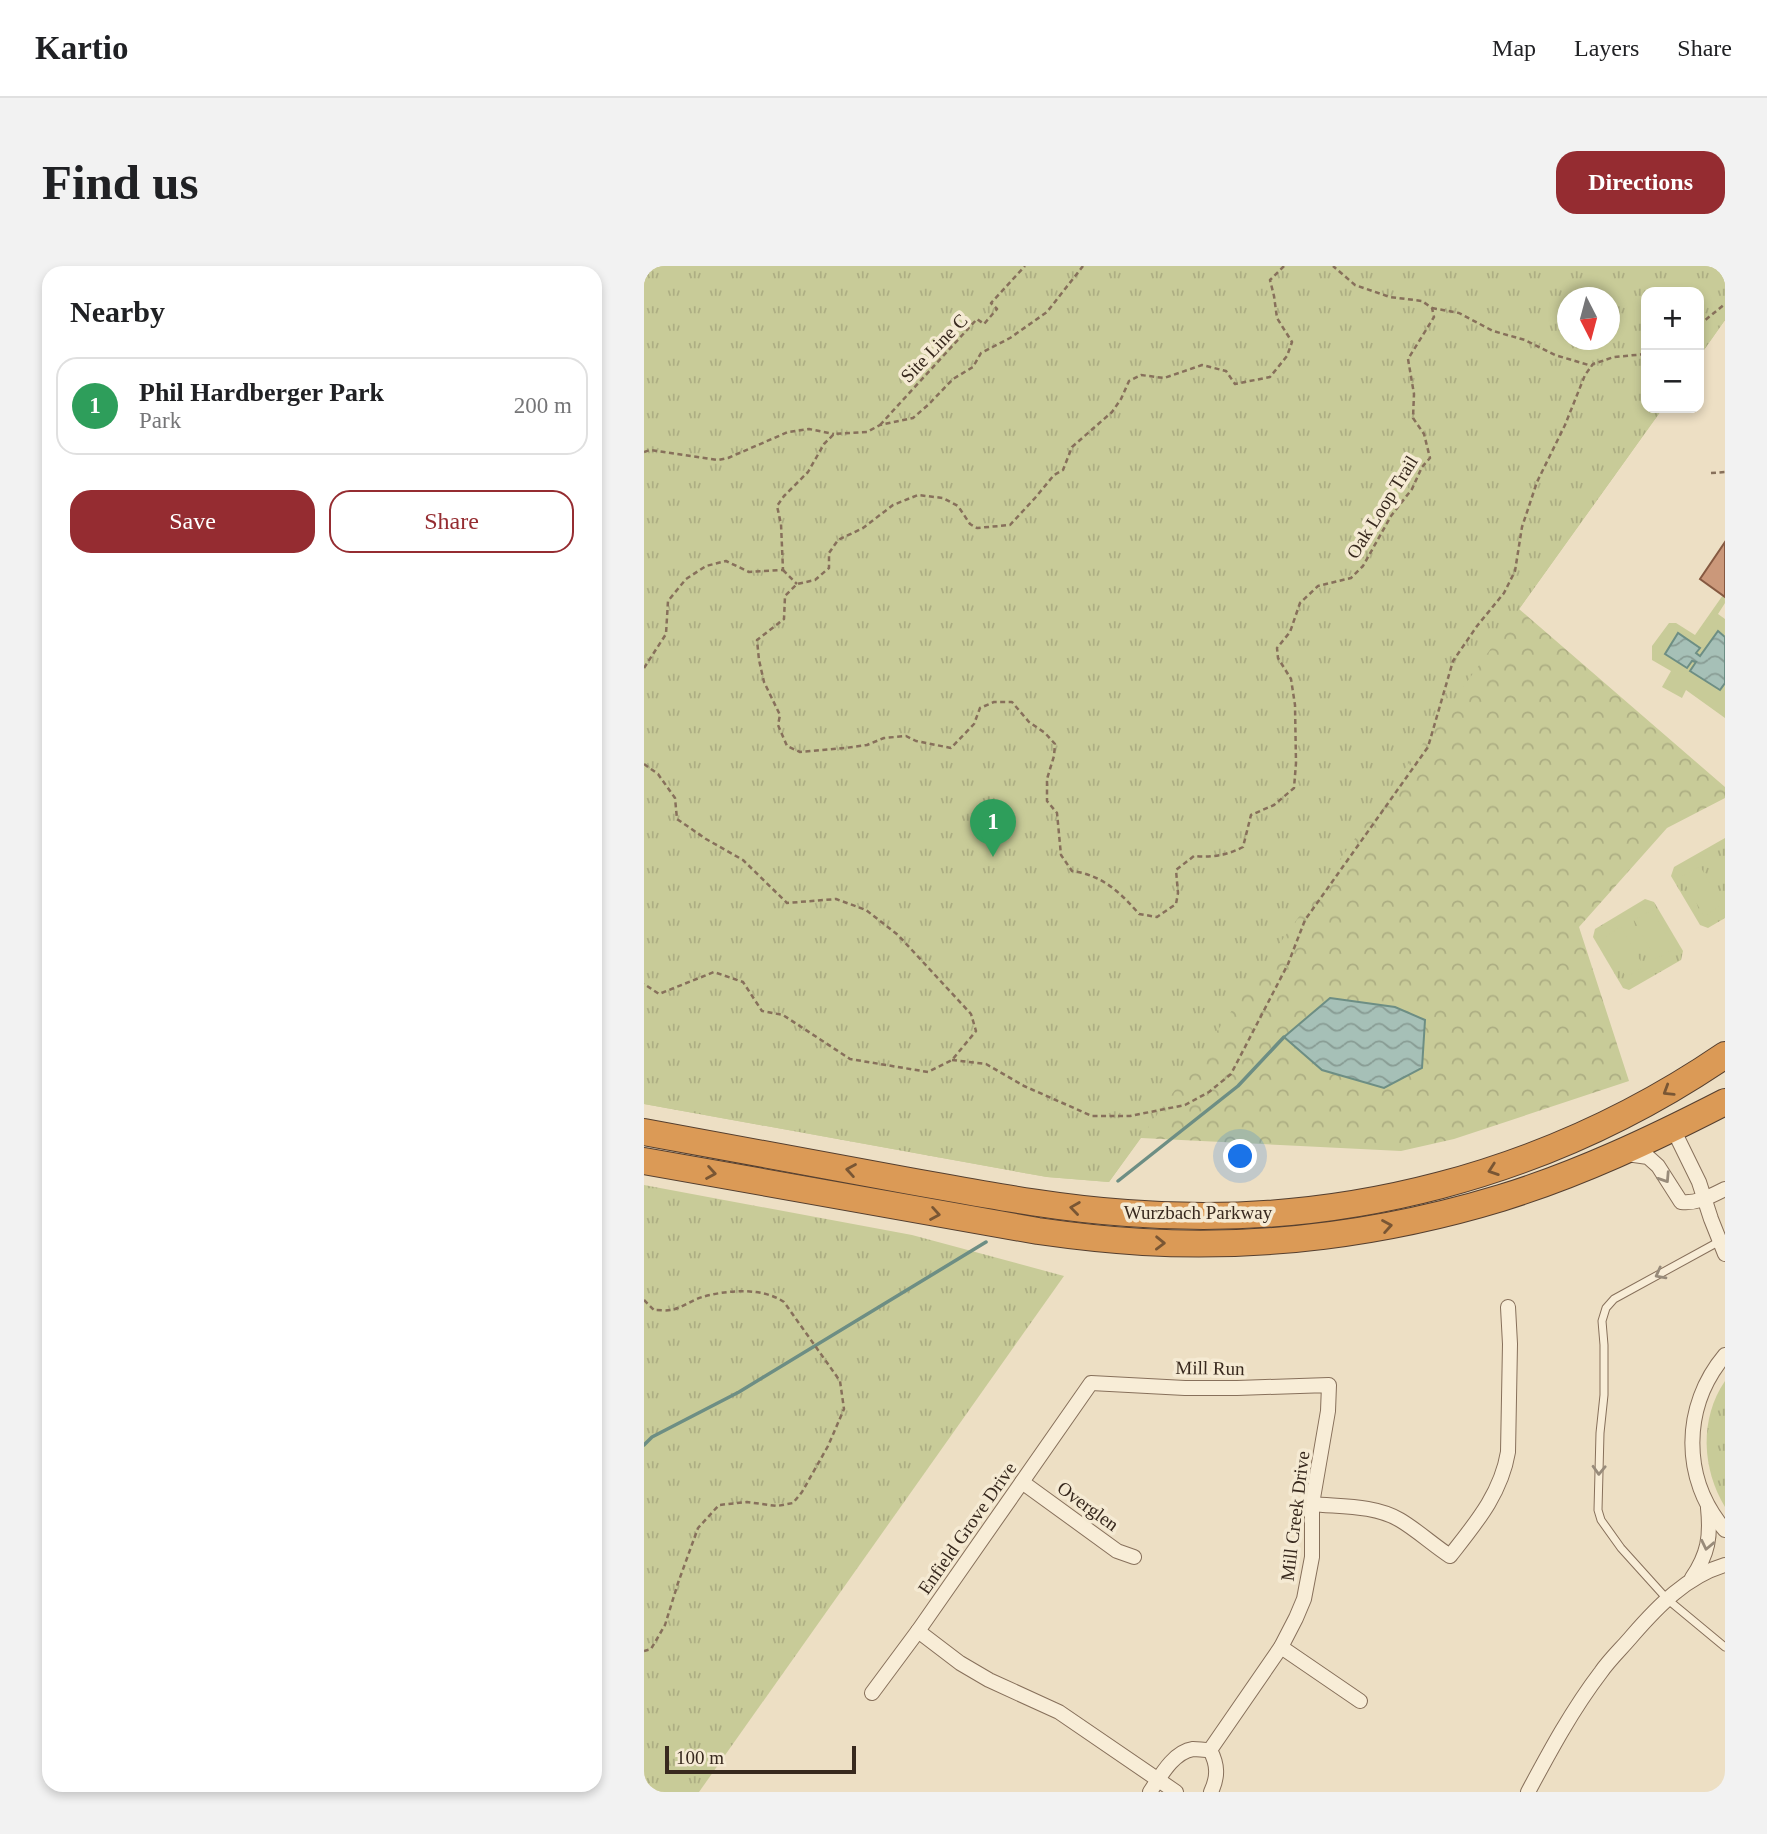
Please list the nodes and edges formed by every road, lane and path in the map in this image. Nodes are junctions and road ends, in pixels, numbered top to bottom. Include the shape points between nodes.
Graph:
1 (1025, 266) edge
2 (1083, 266) edge
3 (1284, 266) edge
4 (1333, 266) edge
5 (1725, 304) edge
6 (1432, 309) junction
7 (1704, 321) edge
8 (1641, 354) edge
9 (1592, 366) junction
10 (880, 425) junction
11 (834, 434) junction
12 (644, 452) edge
13 (1725, 472) edge
14 (1711, 473) dead end
15 (783, 570) junction
16 (797, 584) junction
17 (644, 668) edge
18 (644, 764) edge
19 (644, 984) edge
20 (1725, 1055) edge
21 (952, 1060) junction
22 (1725, 1102) edge
23 (1673, 1129) junction
24 (644, 1132) edge
25 (1622, 1153) junction
26 (644, 1161) edge
27 (1725, 1189) edge
28 (1705, 1199) junction
29 (1722, 1242) edge
30 (644, 1300) edge
31 (1508, 1307) dead end
32 (1725, 1355) edge
33 (1091, 1383) joint
34 (1329, 1385) joint
35 (1022, 1482) junction
36 (1312, 1504) junction
37 (1708, 1507) junction
38 (1725, 1530) edge
39 (1134, 1557) dead end
40 (1725, 1564) edge
41 (1691, 1580) junction
42 (1667, 1599) junction
43 (918, 1632) junction
44 (1281, 1647) junction
45 (1725, 1647) edge
46 (644, 1651) edge
47 (872, 1693) dead end
48 (1360, 1702) dead end
49 (1210, 1751) junction
50 (1154, 1786) edge
51 (1176, 1792) edge
52 (1211, 1792) edge
53 (1528, 1792) edge

1 - 10 path, Site Line C via 991,303 997,309 984,324 977,319
2 - 10 path via 1046,312 981,353 972,367 913,418
3 - 16 path via 1270,280 1277,318 1292,342 1270,377 1235,384 1226,371 1202,365 1164,377 1141,375 1129,381 1112,412 1072,447 1063,470 1010,525 977,528 951,502 918,495 893,505 838,540 829,553 829,568 815,580
4 - 6 path via 1355,285 1390,297 1422,301
5 - 7 path
6 - 9 path via 1460,313 1493,331
6 - 16 path, Oak Loop Trail via 1434,317 1408,359 1413,418 1424,434 1430,458 1363,566 1351,578 1318,586 1300,603 1290,632 1277,648 1291,679 1295,705 1294,788 1251,816 1242,846 1233,852 1194,856 1176,870 1175,904 1157,917 1139,914 1104,881 1072,872 1061,855 1057,813 1047,800 1055,744 1012,702 980,708 974,724 951,748 905,736 800,752 787,746 778,725 780,715 764,682 757,640 784,619 785,596
8 - 9 path via 1614,357
9 - 21 path via 1537,482 1522,527 1515,571 1454,662 1428,747 1305,920 1288,964 1231,1074 1185,1105 1130,1116 1092,1116 986,1064
10 - 11 path via 867,432
11 - 12 path via 809,429 788,432 718,460
11 - 15 path via 777,506
13 - 14 path
15 - 16 path
15 - 17 path via 749,572 726,561 706,566 686,579 668,601 666,634
18 - 21 path via 658,774 675,798 677,819 743,860 787,903 836,899 866,910 898,935 971,1014 976,1031
19 - 21 path via 659,994 714,972 743,982 762,1011 783,1015 850,1059 928,1072
20 -> 24 highway, Wurzbach Parkway via 1651,1101 1515,1163 1426,1190 1296,1211 1184,1216 1083,1209
22 - 23 highway, Wurzbach Parkway
23 - 25 highway, Wurzbach Parkway
23 - 28 street
26 -> 25 highway, Wurzbach Parkway via 1038,1231 1194,1243 1284,1240 1390,1225 1500,1199
25 -> 28 street via 1648,1157 1681,1202
27 - 28 street
28 - 29 street
29 -> 42 lane via 1614,1298 1602,1321 1604,1395 1598,1510 1620,1548
30 - 46 path via 654,1310 671,1310 732,1292 775,1297 784,1302 840,1381 844,1409 828,1446 793,1503 719,1505 698,1528 665,1625 651,1649
31 - 36 street via 1506,1464 1492,1501 1450,1556 1399,1520 1377,1511
32 - 37 street via 1707,1381 1693,1422 1693,1466
33 - 34 street, Mill Run via 1237,1388
33 - 35 street, Enfield Grove Drive
34 - 36 street, Mill Creek Drive
35 - 39 street, Overglen via 1117,1551
35 - 43 street, Enfield Grove Drive
36 - 44 street, Mill Creek Drive via 1309,1578
37 - 38 street
37 -> 41 street via 1709,1541
40 - 41 street
41 - 42 street
42 - 45 lane
42 - 53 street via 1602,1671 1568,1719
43 - 47 street, Enfield Grove Drive
43 - 50 street via 989,1680 1059,1712
44 - 48 street
44 - 49 street, Mill Creek Drive
49 - 50 street via 1184,1752
49 - 52 street via 1217,1771
50 - 51 street

